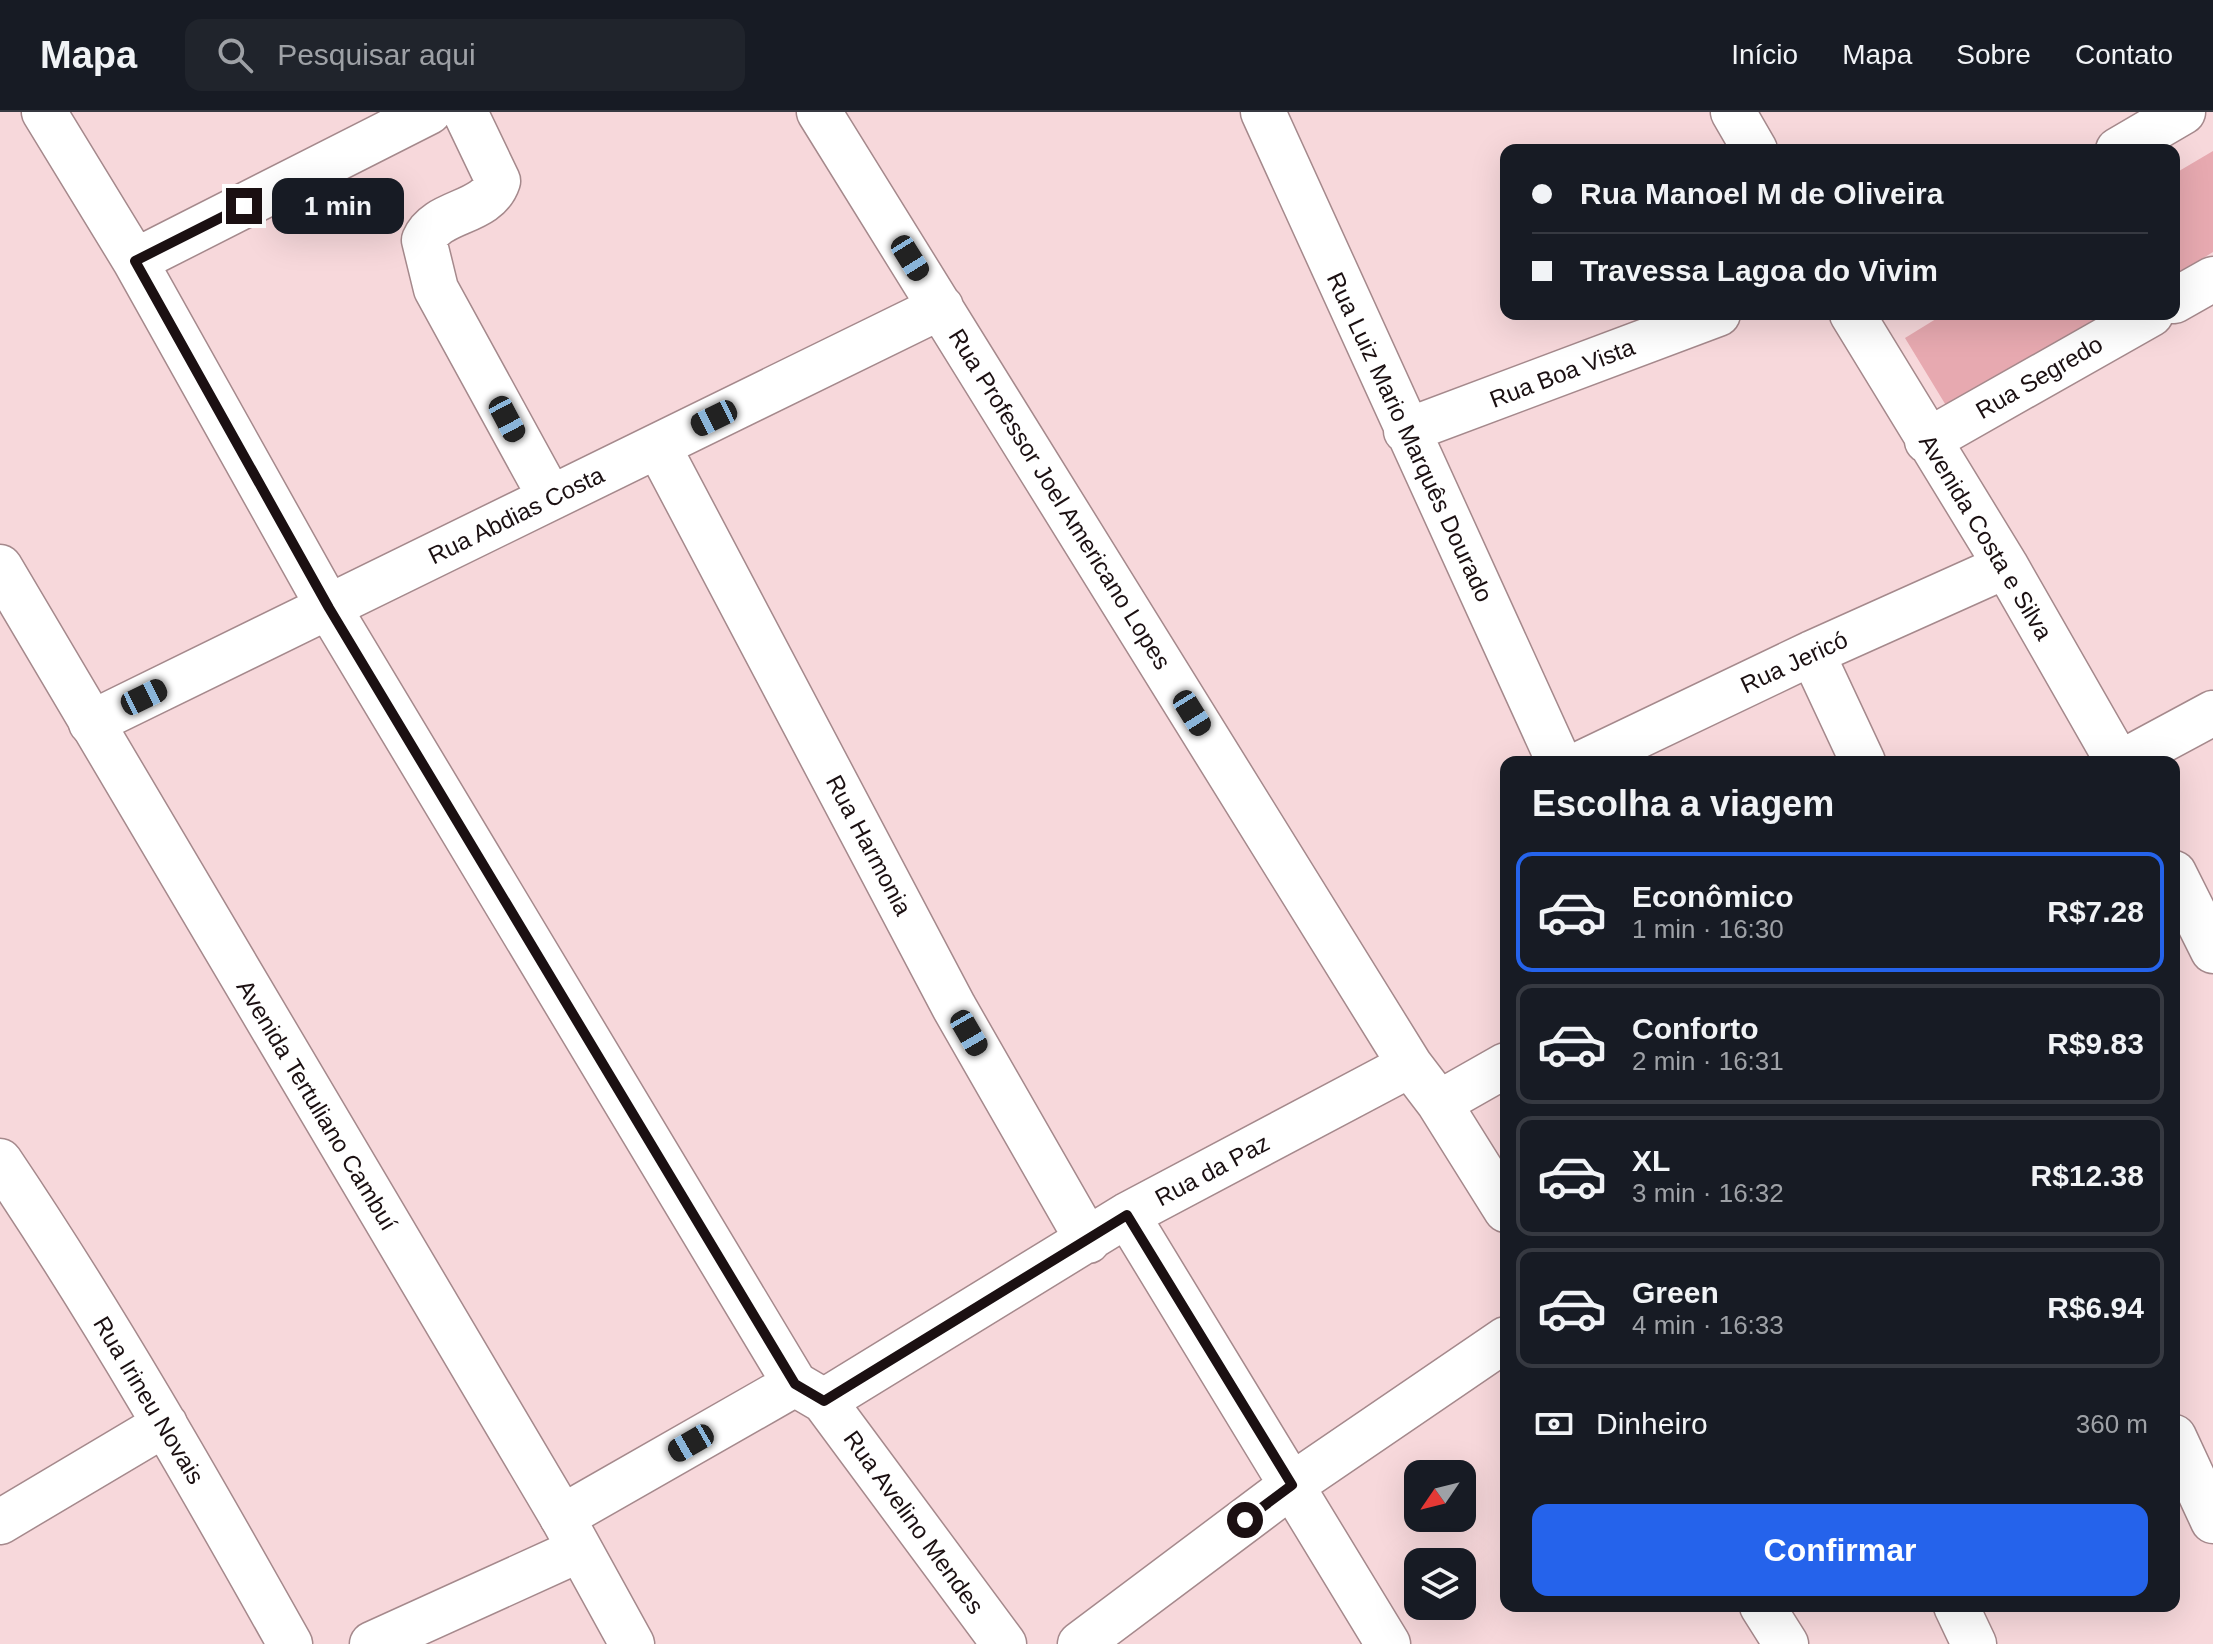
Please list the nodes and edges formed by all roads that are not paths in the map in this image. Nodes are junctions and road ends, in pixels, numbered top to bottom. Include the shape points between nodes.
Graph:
1 (44, 112) edge
2 (429, 112) edge
3 (465, 112) edge
4 (819, 112) edge
5 (1733, 112) edge
6 (2183, 112) edge
7 (1265, 113) edge
8 (1752, 144) edge
9 (2128, 144) edge
10 (135, 261) junction
11 (2213, 279) edge
12 (2180, 298) edge
13 (941, 307) junction
14 (1702, 320) edge
15 (1856, 320) edge
16 (2140, 320) edge
17 (1406, 431) junction
18 (1927, 441) junction
19 (658, 446) junction
20 (550, 497) junction
21 (2006, 566) junction
22 (0, 567) edge
23 (329, 608) junction
24 (1812, 653) junction
25 (2213, 713) edge
26 (91, 723) junction
27 (1556, 756) edge
28 (1597, 756) edge
29 (1860, 756) edge
30 (2117, 756) edge
31 (2131, 756) edge
32 (2180, 885) edge
33 (2213, 951) edge
34 (1410, 1065) junction
35 (1500, 1068) edge
36 (1439, 1103) junction
37 (0, 1161) edge
38 (1500, 1200) edge
39 (1127, 1215) junction
40 (1088, 1241) junction
41 (1500, 1343) edge
42 (810, 1392) junction
43 (165, 1424) junction
44 (2180, 1450) edge
45 (1292, 1485) junction
46 (2213, 1521) edge
47 (0, 1522) edge
48 (570, 1534) junction
49 (1766, 1612) edge
50 (1959, 1612) edge
51 (290, 1644) edge
52 (372, 1644) edge
53 (632, 1644) edge
54 (1004, 1644) edge
55 (1080, 1644) edge
56 (1388, 1644) edge
57 (1786, 1644) edge
58 (1974, 1644) edge

1 - 10 street, Rua Avelino Mendes
2 - 10 street
3 - 20 street via 498,181 489,197 432,228 424,240 425,254 436,289
4 - 13 street, Rua Professor Joel Americano Lopes
5 - 8 street
6 - 9 street
7 - 17 street, Rua Luiz Mario Marquês Dourado
10 - 23 street, Rua Avelino Mendes
11 - 12 street
13 - 19 street, Rua Abdias Costa
13 - 34 street, Rua Professor Joel Americano Lopes
14 - 17 street, Rua Boa Vista
15 - 18 street, Avenida Costa e Silva
16 - 18 street, Rua Segredo
17 - 27 street, Rua Luiz Mario Marquês Dourado
18 - 21 street, Avenida Costa e Silva
19 - 20 street, Rua Abdias Costa
19 - 40 street, Rua Harmonia via 954,1007
20 - 23 street, Rua Abdias Costa
21 - 24 street, Rua Jericó
21 - 30 street, Avenida Costa e Silva
22 - 26 street, Avenida Tertuliano Cambuí
23 - 26 street, Rua Abdias Costa
23 - 42 street, Rua Avelino Mendes
24 - 28 street, Rua Jericó
24 - 29 street
25 - 31 street
26 - 48 street, Avenida Tertuliano Cambuí
32 - 33 street
34 - 36 street, Rua Professor Joel Americano Lopes
34 - 39 street, Rua da Paz
35 - 36 street
36 - 38 street, Rua Professor Joel Americano Lopes
37 - 43 street, Rua Irineu Novais
39 - 40 street, Rua da Paz
39 - 45 street
40 - 42 street, Rua da Paz
41 - 45 street
42 - 48 street, Rua da Paz
42 - 54 street, Rua Avelino Mendes
43 - 47 street
43 - 51 street, Rua Irineu Novais
44 - 46 street
45 - 55 street
45 - 56 street
48 - 52 street, Rua da Paz
48 - 53 street, Avenida Tertuliano Cambuí
49 - 57 street
50 - 58 street

